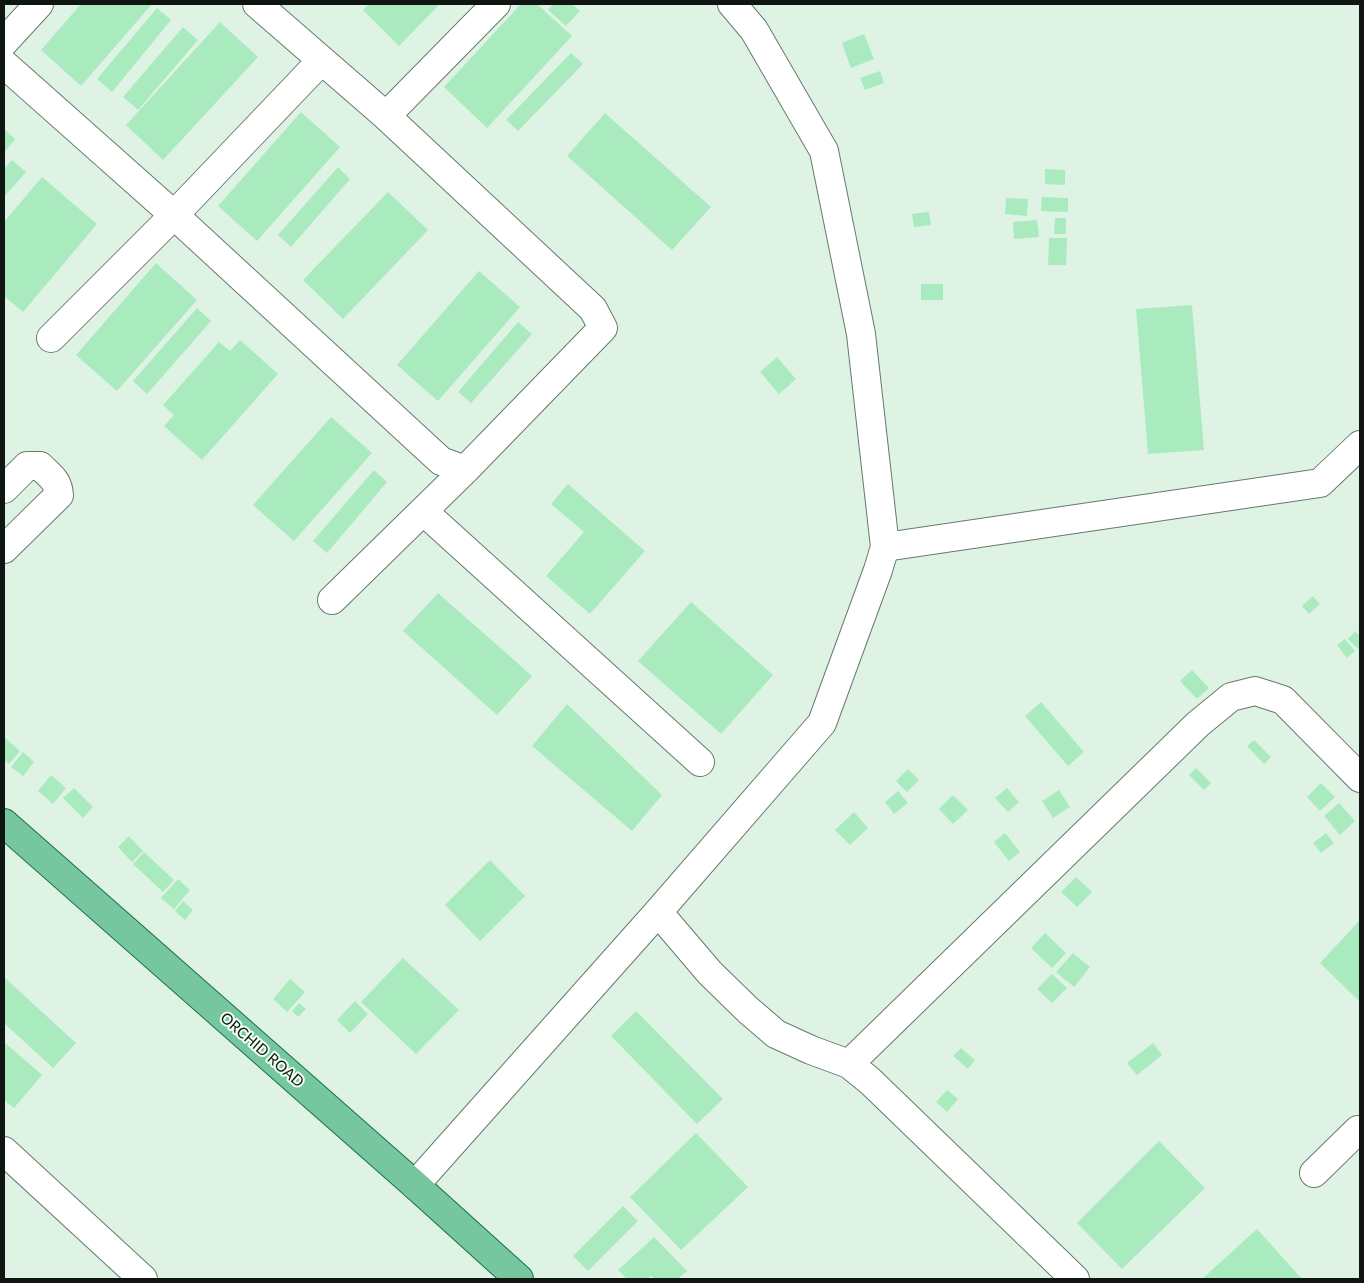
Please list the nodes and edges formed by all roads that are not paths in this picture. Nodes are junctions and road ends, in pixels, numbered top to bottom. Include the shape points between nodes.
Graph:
1 (39, 4) edge
2 (257, 4) edge
3 (496, 4) edge
4 (732, 4) edge
5 (4, 42) edge
6 (322, 61) junction
7 (4, 64) edge
8 (386, 116) junction
9 (174, 215) junction
10 (51, 338) dead end
11 (1360, 445) edge
12 (465, 470) junction
13 (4, 489) edge
14 (424, 511) junction
15 (885, 547) junction
16 (4, 549) edge
17 (332, 600) dead end
18 (700, 762) dead end
19 (1360, 778) edge
20 (4, 823) edge
21 (658, 912) junction
22 (850, 1064) junction
23 (1360, 1130) edge
24 (4, 1151) edge
25 (1314, 1173) dead end
26 (415, 1185) junction
27 (143, 1279) edge
28 (519, 1279) edge
29 (1076, 1279) edge

1 - 5 street
2 - 6 street
3 - 8 street
4 - 15 street via 754,30 824,151 861,334
6 - 8 street
6 - 9 street
7 - 9 street
8 - 12 street via 593,309 603,328
9 - 10 street
9 - 12 street via 441,460
11 - 15 street via 1320,483
12 - 14 street
13 - 16 street via 26,466 40,466 58,486 59,495
14 - 17 street
14 - 18 street
15 - 21 street via 822,723
19 - 22 street via 1282,700 1255,690 1231,697 1198,724
20 - 26 main road, ORCHID ROAD
21 - 22 street via 710,973 776,1034
21 - 26 street
22 - 29 street
23 - 25 street
24 - 27 street
26 - 28 main road, ORCHID ROAD

